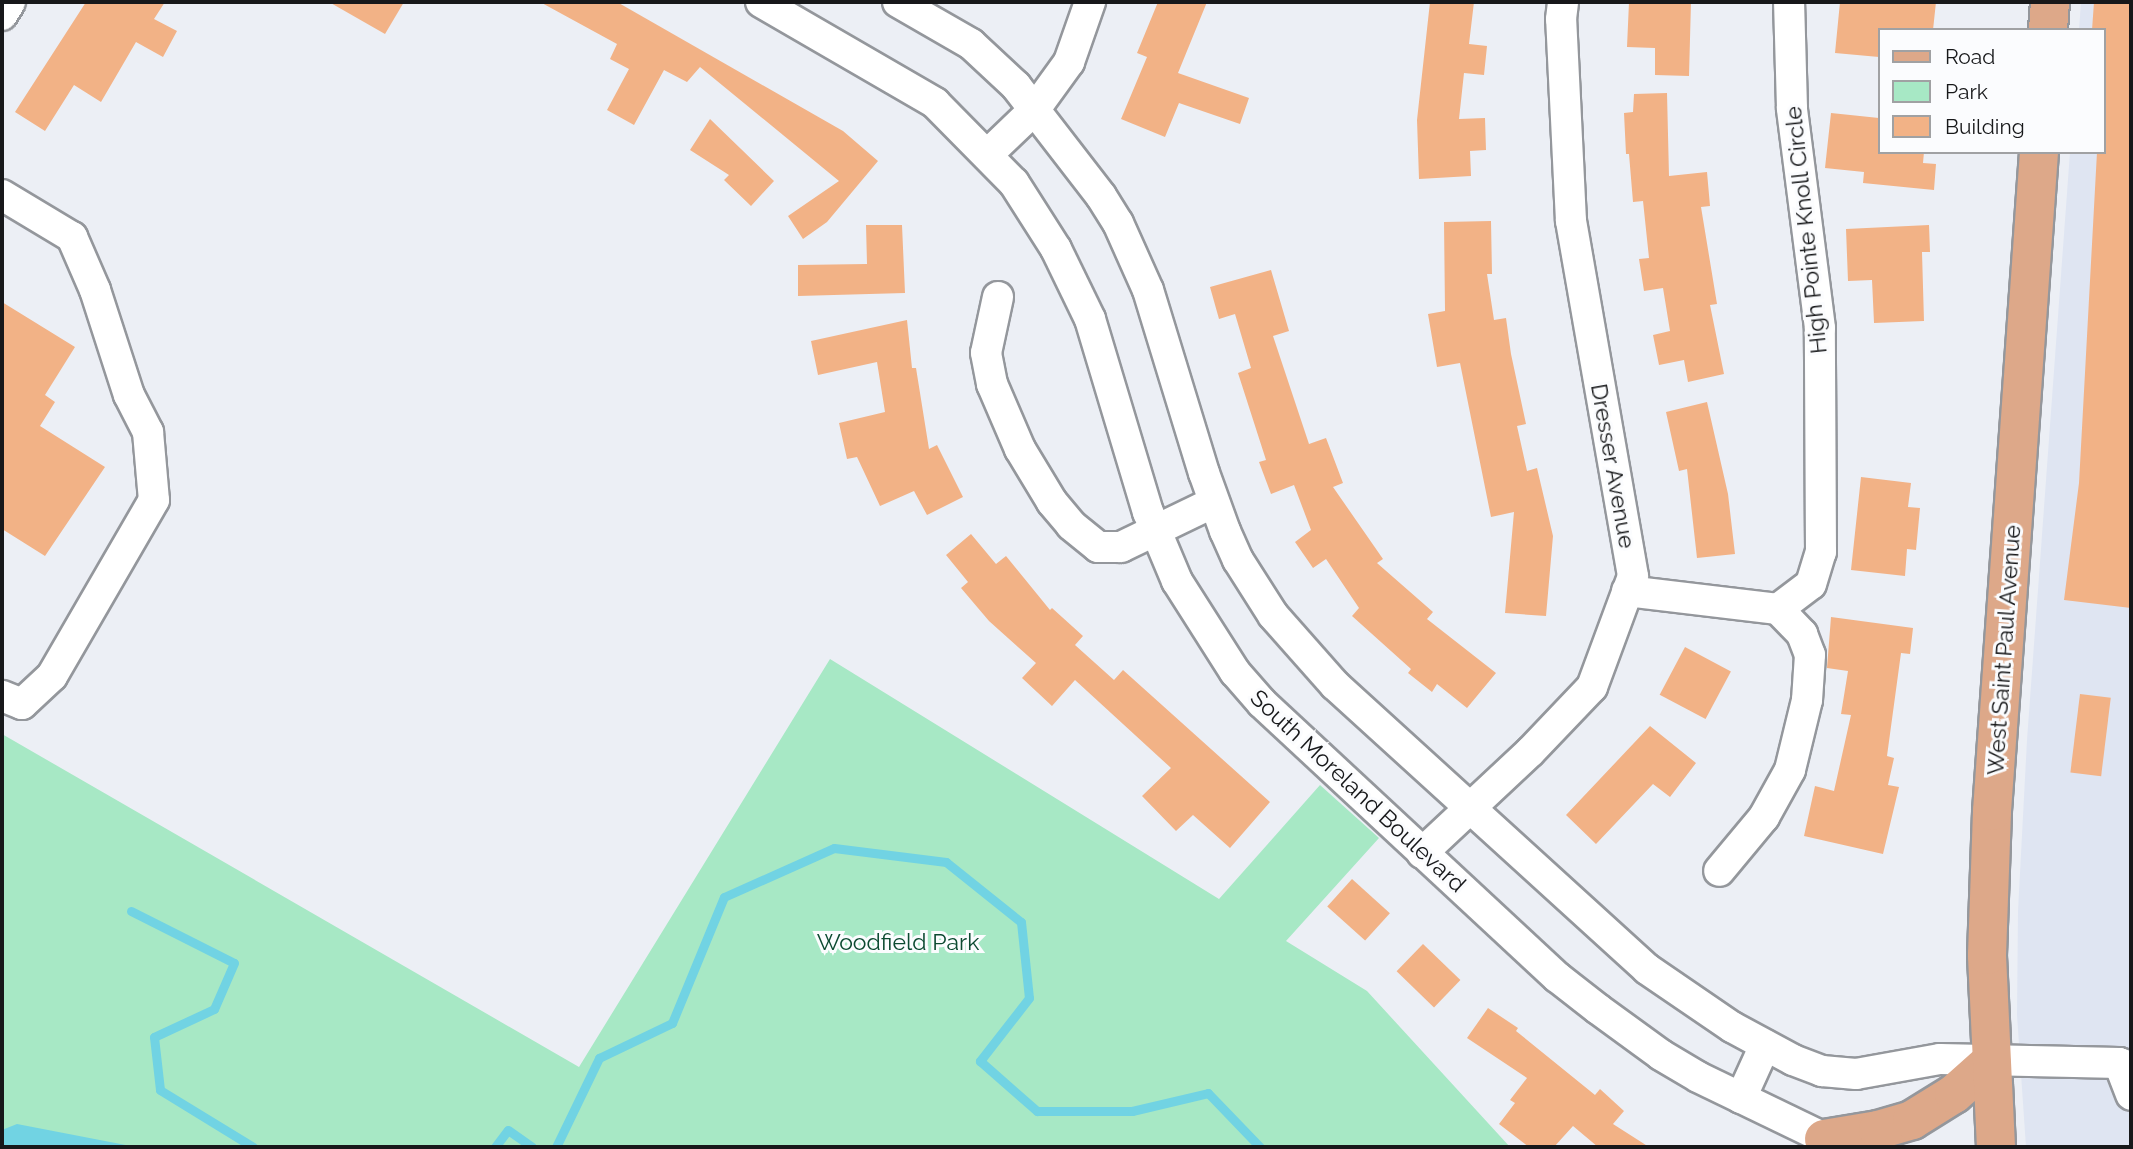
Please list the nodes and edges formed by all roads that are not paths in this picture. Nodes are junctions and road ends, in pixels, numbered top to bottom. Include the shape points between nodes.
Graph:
1 (10, 2) edge
2 (761, 2) edge
3 (898, 2) edge
4 (1090, 2) edge
5 (1563, 2) edge
6 (1789, 2) edge
7 (2050, 2) edge
8 (2, 15) edge
9 (2048, 28) edge
10 (1035, 109) junction
11 (2039, 154) edge
12 (987, 155) junction
13 (2, 195) edge
14 (998, 297) dead end
15 (1214, 502) junction
16 (1156, 531) junction
17 (1627, 591) junction
18 (1778, 609) junction
19 (2, 696) edge
20 (1470, 808) junction
21 (1422, 853) junction
22 (1719, 871) dead end
23 (1765, 1045) junction
24 (1991, 1061) junction
25 (2127, 1062) edge
26 (2131, 1095) edge
27 (1741, 1098) junction
28 (1833, 1143) edge
29 (1996, 1147) edge

1 - 8 street
2 - 12 street, South Moreland Boulevard via 935,103
3 - 10 street via 971,44
4 - 10 street via 1069,62
5 - 17 street, Dresser Avenue via 1560,19 1570,221 1633,576
6 - 18 street, High Pointe Knoll Circle via 1792,108 1819,328 1821,552 1811,584
7 - 9 main road
10 - 12 street
10 - 15 street via 1101,196 1138,268
11 - 24 main road, West Saint Paul Avenue via 1992,811 1986,955
12 - 16 street, South Moreland Boulevard via 1014,183 1076,285
13 - 19 street via 72,237 95,290 129,395 148,432 154,500 52,676 22,704
14 - 16 street via 986,353 992,384 1020,449 1052,502 1070,525 1098,547 1122,547
15 - 16 street
15 - 20 street via 1238,560 1296,644
16 - 21 street, South Moreland Boulevard via 1188,602 1235,672 1294,736
17 - 18 street
17 - 20 street, Dresser Avenue via 1592,687
18 - 22 street via 1794,623 1810,655 1807,700 1790,770 1764,817
20 - 21 street, Dresser Avenue
20 - 23 street via 1647,969
21 - 27 street, South Moreland Boulevard via 1598,1009 1661,1055
23 - 24 street via 1793,1060 1838,1074 1940,1059
23 - 27 street
24 - 25 street
24 - 28 main road via 1954,1094 1912,1120
24 - 29 main road, West Saint Paul Avenue
25 - 26 street
27 - 28 street, South Moreland Boulevard

